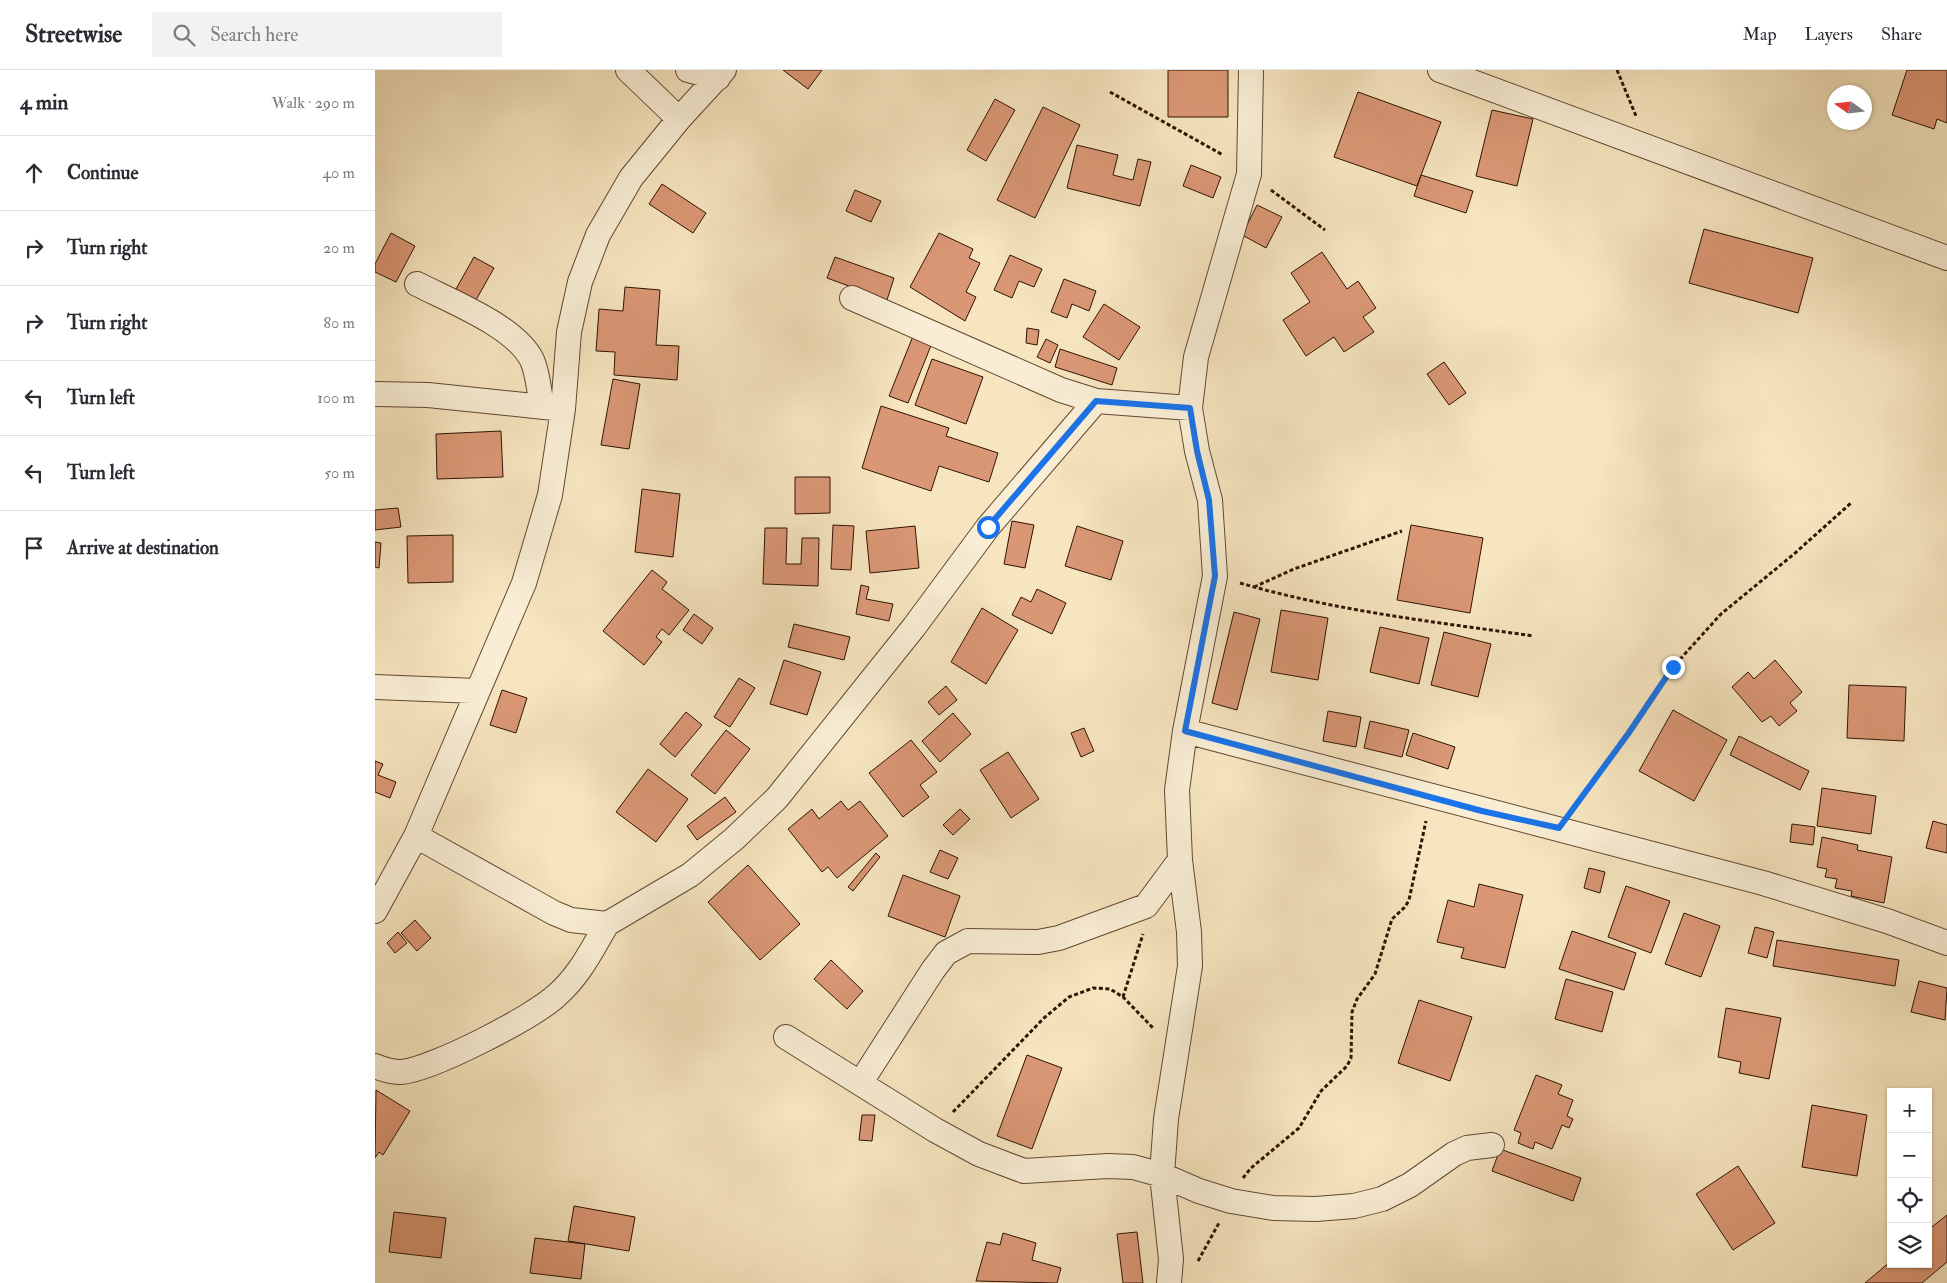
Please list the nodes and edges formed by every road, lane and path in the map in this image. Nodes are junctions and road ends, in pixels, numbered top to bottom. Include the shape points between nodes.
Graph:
1 (628, 70) edge
2 (688, 70) edge
3 (1251, 70) edge
4 (1440, 70) edge
5 (1617, 70) edge
6 (721, 74) edge
7 (1110, 92) dead end
8 (679, 119) junction
9 (1648, 148) junction
10 (1249, 174) junction
11 (1325, 230) dead end
12 (1947, 258) edge
13 (417, 284) dead end
14 (852, 298) dead end
15 (375, 394) edge
16 (1096, 401) junction
17 (552, 407) junction
18 (1190, 408) junction
19 (1851, 503) dead end
20 (1402, 531) dead end
21 (1215, 576) junction
22 (1253, 587) junction
23 (1534, 636) dead end
24 (375, 687) edge
25 (477, 691) junction
26 (1185, 731) junction
27 (1434, 797) junction
28 (1559, 828) junction
29 (415, 836) junction
30 (1180, 860) junction
31 (1146, 906) junction
32 (375, 911) edge
33 (607, 924) junction
34 (1947, 943) edge
35 (1123, 997) junction
36 (786, 1036) dead end
37 (1178, 1054) junction
38 (375, 1066) edge
39 (861, 1082) junction
40 (935, 1130) junction
41 (1492, 1145) dead end
42 (1162, 1175) junction
43 (1231, 1201) junction
44 (1193, 1268) dead end
45 (1169, 1283) edge

1 - 8 street
2 - 6 street
3 - 10 street
4 - 9 street
5 - 9 path
6 - 8 street
7 - 10 path via 1215,149
8 - 17 street via 631,178 598,235 580,282
9 - 12 street
10 - 11 path
10 - 18 street via 1196,357
13 - 17 street via 487,319 516,340 533,361
14 - 16 street via 1027,377
15 - 17 street via 428,395
16 - 18 street
16 - 33 street via 988,527 914,627 777,798 690,876
17 - 25 street via 550,495 524,583
18 - 21 street via 1209,500
19 - 28 path via 1721,614 1673,667
20 - 22 path
21 - 22 path
21 - 26 street
22 - 23 path via 1350,610
24 - 25 street
25 - 29 street
26 - 27 street
26 - 30 street via 1177,790
27 - 28 street
27 - 43 path via 1409,900 1392,919 1375,974 1357,998 1352,1012 1351,1058 1347,1066 1321,1091 1299,1128 1247,1173
28 - 34 street via 1763,883
29 - 32 street
29 - 33 street via 554,913 571,920
30 - 31 street
30 - 37 street via 1190,966
31 - 35 path via 1141,942
31 - 39 street via 1059,938 1039,942 968,941 946,953
33 - 38 street via 581,971 557,996 518,1022 426,1066 401,1072
35 - 37 path
35 - 40 path via 1110,989 1093,988 1069,997 1044,1018
36 - 39 street
37 - 42 street via 1165,1119
39 - 40 street
40 - 42 street via 979,1154 1024,1171 1108,1166 1133,1167
41 - 43 street via 1467,1148 1410,1185 1382,1199 1354,1206 1273,1208
42 - 43 street
42 - 45 street via 1171,1259
43 - 44 path

